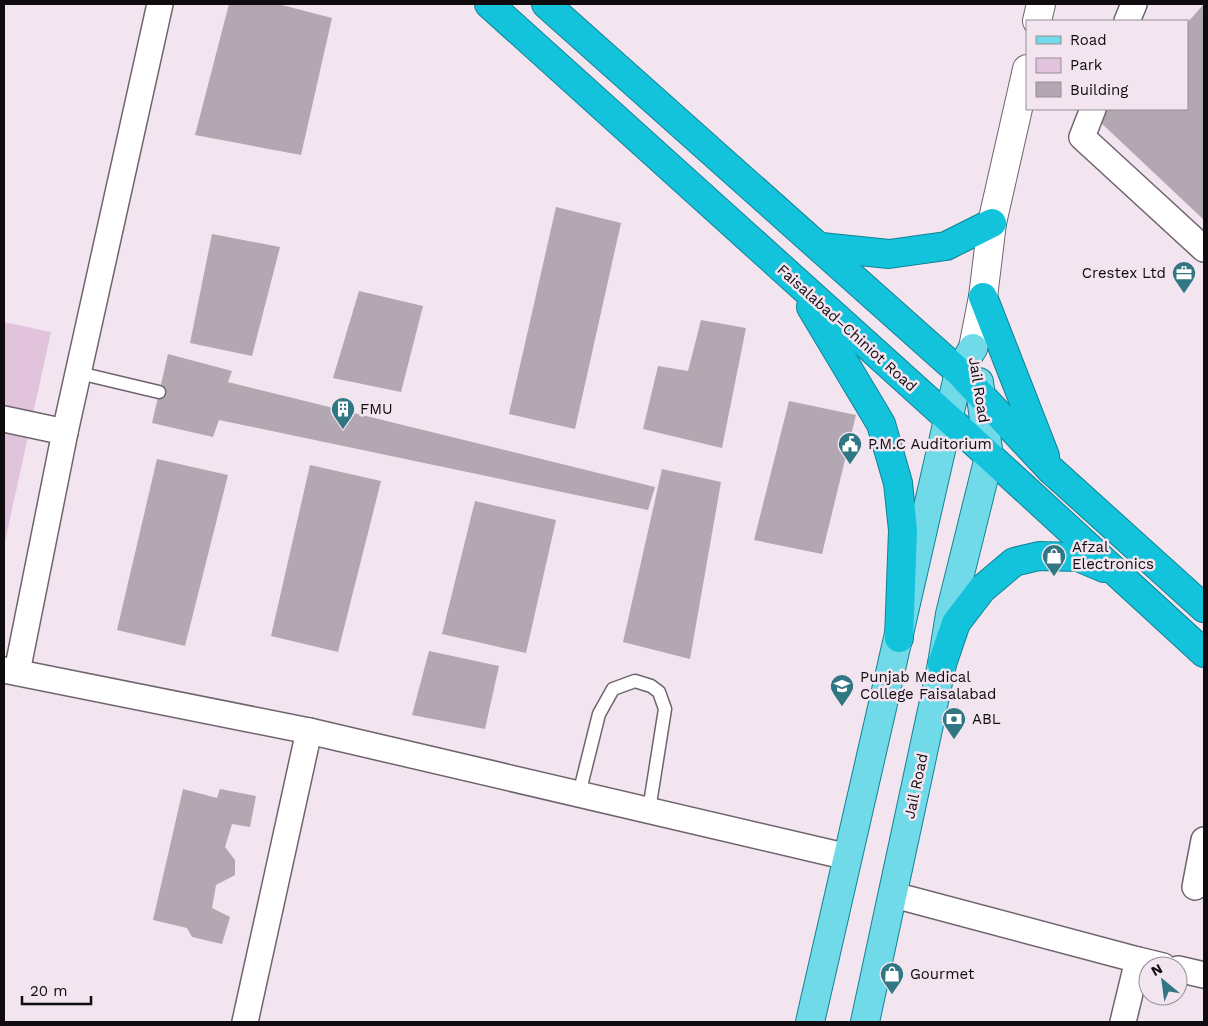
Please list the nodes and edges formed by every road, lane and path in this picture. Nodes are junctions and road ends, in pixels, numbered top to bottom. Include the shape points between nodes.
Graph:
1 (160, 4) edge
2 (489, 4) edge
3 (546, 4) edge
4 (1041, 4) edge
5 (1134, 4) edge
6 (1038, 20) edge
7 (1127, 20) edge
8 (1026, 73) edge
9 (1093, 110) edge
10 (992, 223) junction
11 (821, 247) junction
12 (1204, 249) edge
13 (795, 281) junction
14 (983, 297) junction
15 (973, 348) junction
16 (959, 372) junction
17 (79, 373) junction
18 (159, 392) dead end
19 (981, 396) junction
20 (4, 419) edge
21 (949, 419) junction
22 (66, 432) junction
23 (989, 457) junction
24 (1050, 469) junction
25 (1143, 597) junction
26 (1204, 608) edge
27 (899, 638) junction
28 (1204, 653) edge
29 (942, 664) junction
30 (10, 671) edge
31 (309, 731) junction
32 (579, 794) junction
33 (649, 810) junction
34 (1204, 840) edge
35 (848, 857) junction
36 (1195, 887) dead end
37 (894, 895) junction
38 (1138, 960) joint
39 (1188, 971) edge
40 (1204, 975) edge
41 (245, 1022) edge
42 (810, 1022) edge
43 (865, 1022) edge
44 (1123, 1022) edge

1 - 17 street
2 - 13 highway, Faisalabad–Chiniot Road
3 - 11 highway
4 - 6 street
5 - 7 street
8 - 10 street
9 - 12 street via 1082,137
10 - 11 highway via 946,246 889,254
10 - 14 street
11 - 16 highway
13 - 21 highway, Faisalabad–Chiniot Road
13 - 27 highway via 884,432 898,483 903,530
14 - 15 street
14 - 24 highway
15 - 16 main road, Jail Road
15 - 19 main road, Jail Road
16 - 19 highway
16 - 21 main road, Jail Road
17 - 18 lane
17 - 22 street
19 - 23 main road, Jail Road
19 - 24 highway
20 - 22 street
21 - 23 highway, Faisalabad–Chiniot Road
21 - 27 main road, Jail Road
22 - 30 street
23 - 25 highway, Faisalabad–Chiniot Road
23 - 29 main road, Jail Road via 950,614
24 - 26 highway
25 - 28 highway, Faisalabad–Chiniot Road
25 - 29 highway via 1114,572 1078,557 1039,556 1014,562 982,589 956,623
27 - 35 main road, Jail Road
29 - 37 main road, Jail Road
30 - 31 street
31 - 32 street
31 - 41 street
32 - 33 street
32 - 33 lane via 599,714 613,690 635,681 659,692 665,709
33 - 35 street
34 - 36 street
35 - 42 main road, Jail Road
37 - 38 street
37 - 43 main road, Jail Road
38 - 44 street
39 - 40 street

